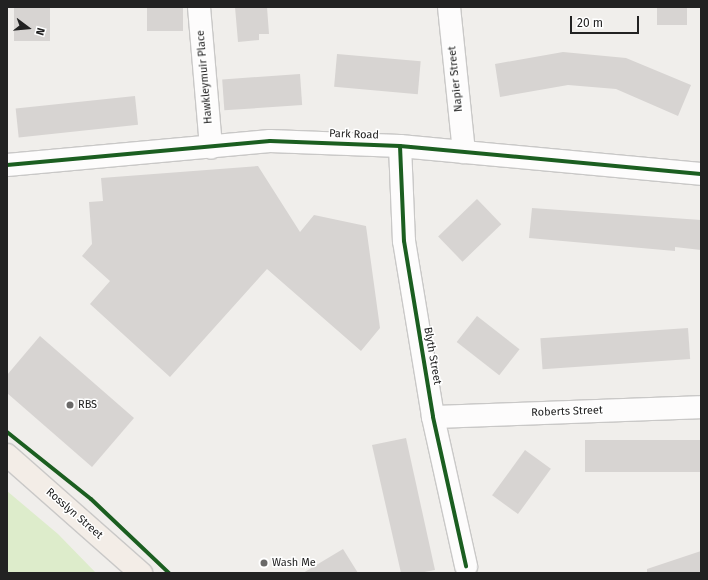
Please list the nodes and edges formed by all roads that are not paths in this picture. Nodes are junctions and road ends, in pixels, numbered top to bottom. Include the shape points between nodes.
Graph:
1 (199, 7) edge
2 (449, 7) edge
3 (211, 146) junction
4 (400, 146) junction
5 (464, 152) junction
6 (7, 165) edge
7 (701, 174) edge
8 (701, 407) edge
9 (434, 417) junction
10 (7, 455) edge
11 (466, 566) dead end
12 (141, 573) edge

1 - 3 street, Hawkleymuir Place
2 - 5 street, Napier Street
3 - 4 street, Park Road via 270,141
3 - 6 street, Park Road
4 - 5 street, Park Road
4 - 9 street, Blyth Street via 404,241
5 - 7 street, Park Road
8 - 9 street, Roberts Street
9 - 11 street, Blyth Street
10 - 12 main road, Rosslyn Street

